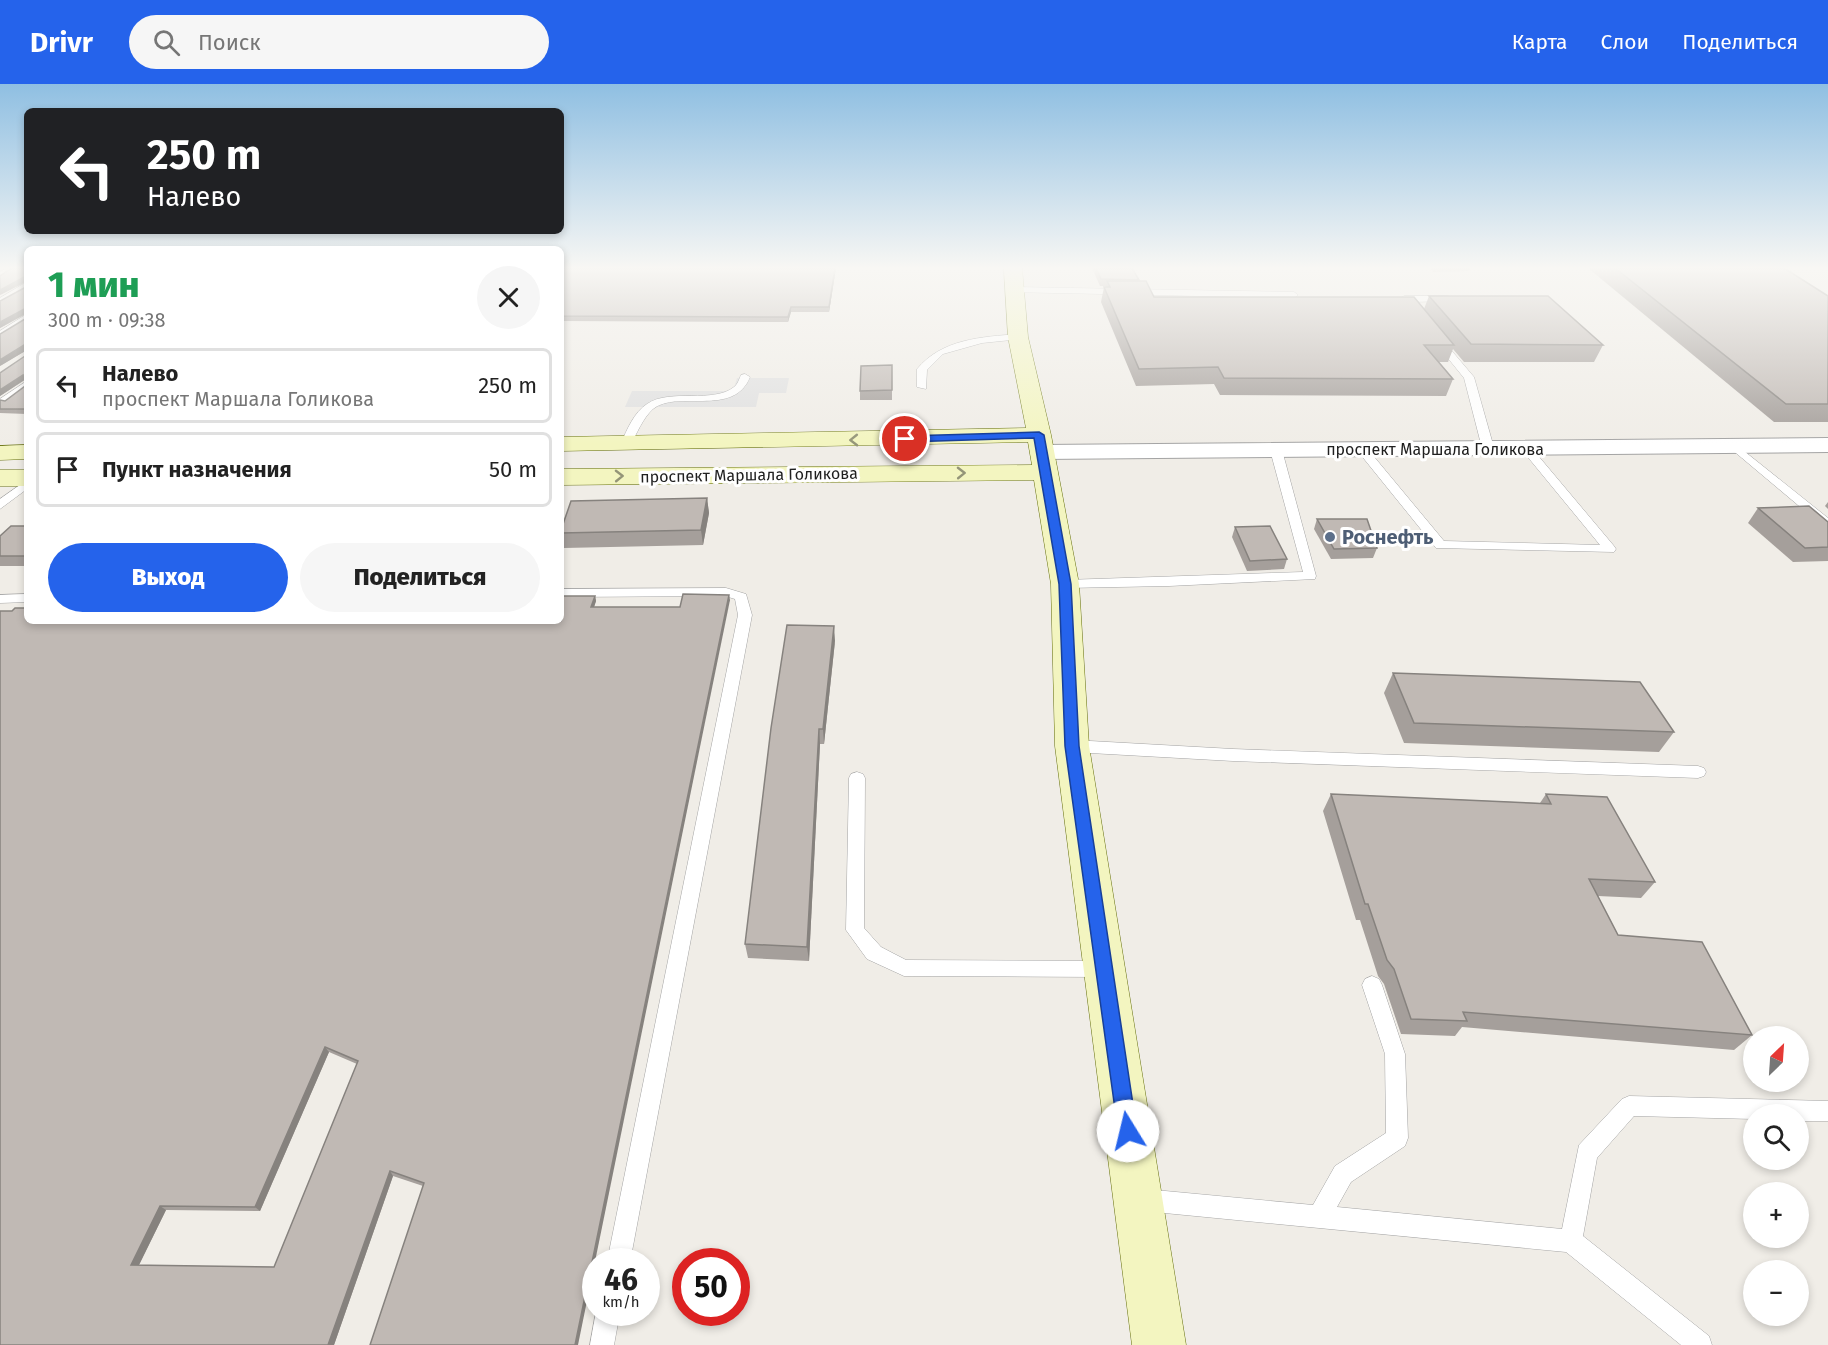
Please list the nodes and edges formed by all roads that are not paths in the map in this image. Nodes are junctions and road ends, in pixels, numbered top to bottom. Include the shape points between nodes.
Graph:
1 (1017, 327) edge
2 (1433, 334) edge
3 (1018, 337) junction
4 (745, 377) dead end
5 (24, 386) edge
6 (922, 387) dead end
7 (4, 401) edge
8 (626, 443) junction
9 (564, 444) edge
10 (1828, 445) edge
11 (1734, 446) junction
12 (1488, 448) junction
13 (1526, 448) junction
14 (1362, 449) junction
15 (1276, 450) junction
16 (24, 452) edge
17 (0, 453) edge
18 (1042, 453) junction
19 (564, 477) edge
20 (0, 478) edge
21 (24, 478) edge
22 (24, 485) edge
23 (0, 505) edge
24 (1828, 524) edge
25 (1065, 584) junction
26 (564, 593) edge
27 (24, 598) edge
28 (0, 599) edge
29 (1072, 746) junction
30 (1698, 772) dead end
31 (857, 778) dead end
32 (1102, 969) junction
33 (1372, 985) dead end
34 (1828, 1111) edge
35 (1138, 1200) junction
36 (1319, 1217) junction
37 (1570, 1241) junction
38 (621, 1248) edge
39 (606, 1326) edge
40 (602, 1345) edge
41 (1160, 1345) edge
42 (1700, 1345) edge

1 - 3 main road
2 - 12 lane via 1469,377
3 - 6 lane via 981,340 940,352 922,369
3 - 18 main road
4 - 8 lane via 741,387 728,395 663,401 650,406
5 - 7 lane
8 - 9 main road, проспект Маршала Голикова
18 -> 8 main road, проспект Маршала Голикова
10 - 11 street, проспект Маршала Голикова
11 - 13 street, проспект Маршала Голикова
11 - 24 lane
12 - 13 street, проспект Маршала Голикова
12 - 14 street, проспект Маршала Голикова
13 - 14 lane via 1610,549 1440,545
14 - 15 street, проспект Маршала Голикова
15 - 18 street, проспект Маршала Голикова
15 - 25 lane via 1310,576
16 - 17 main road
19 -> 18 main road, проспект Маршала Голикова
18 - 25 main road
20 - 21 main road
22 - 23 lane
25 - 29 main road
26 - 38 lane via 726,592 741,597 745,615
27 - 28 lane
29 - 30 lane
29 - 32 main road
31 - 32 lane via 855,930 874,954 904,968
32 - 35 main road
33 - 36 lane via 1395,1054 1397,1138 1343,1174
34 - 37 lane via 1629,1106 1587,1154
35 - 36 lane
35 - 41 main road
36 - 37 lane
37 - 42 lane
39 - 40 lane

